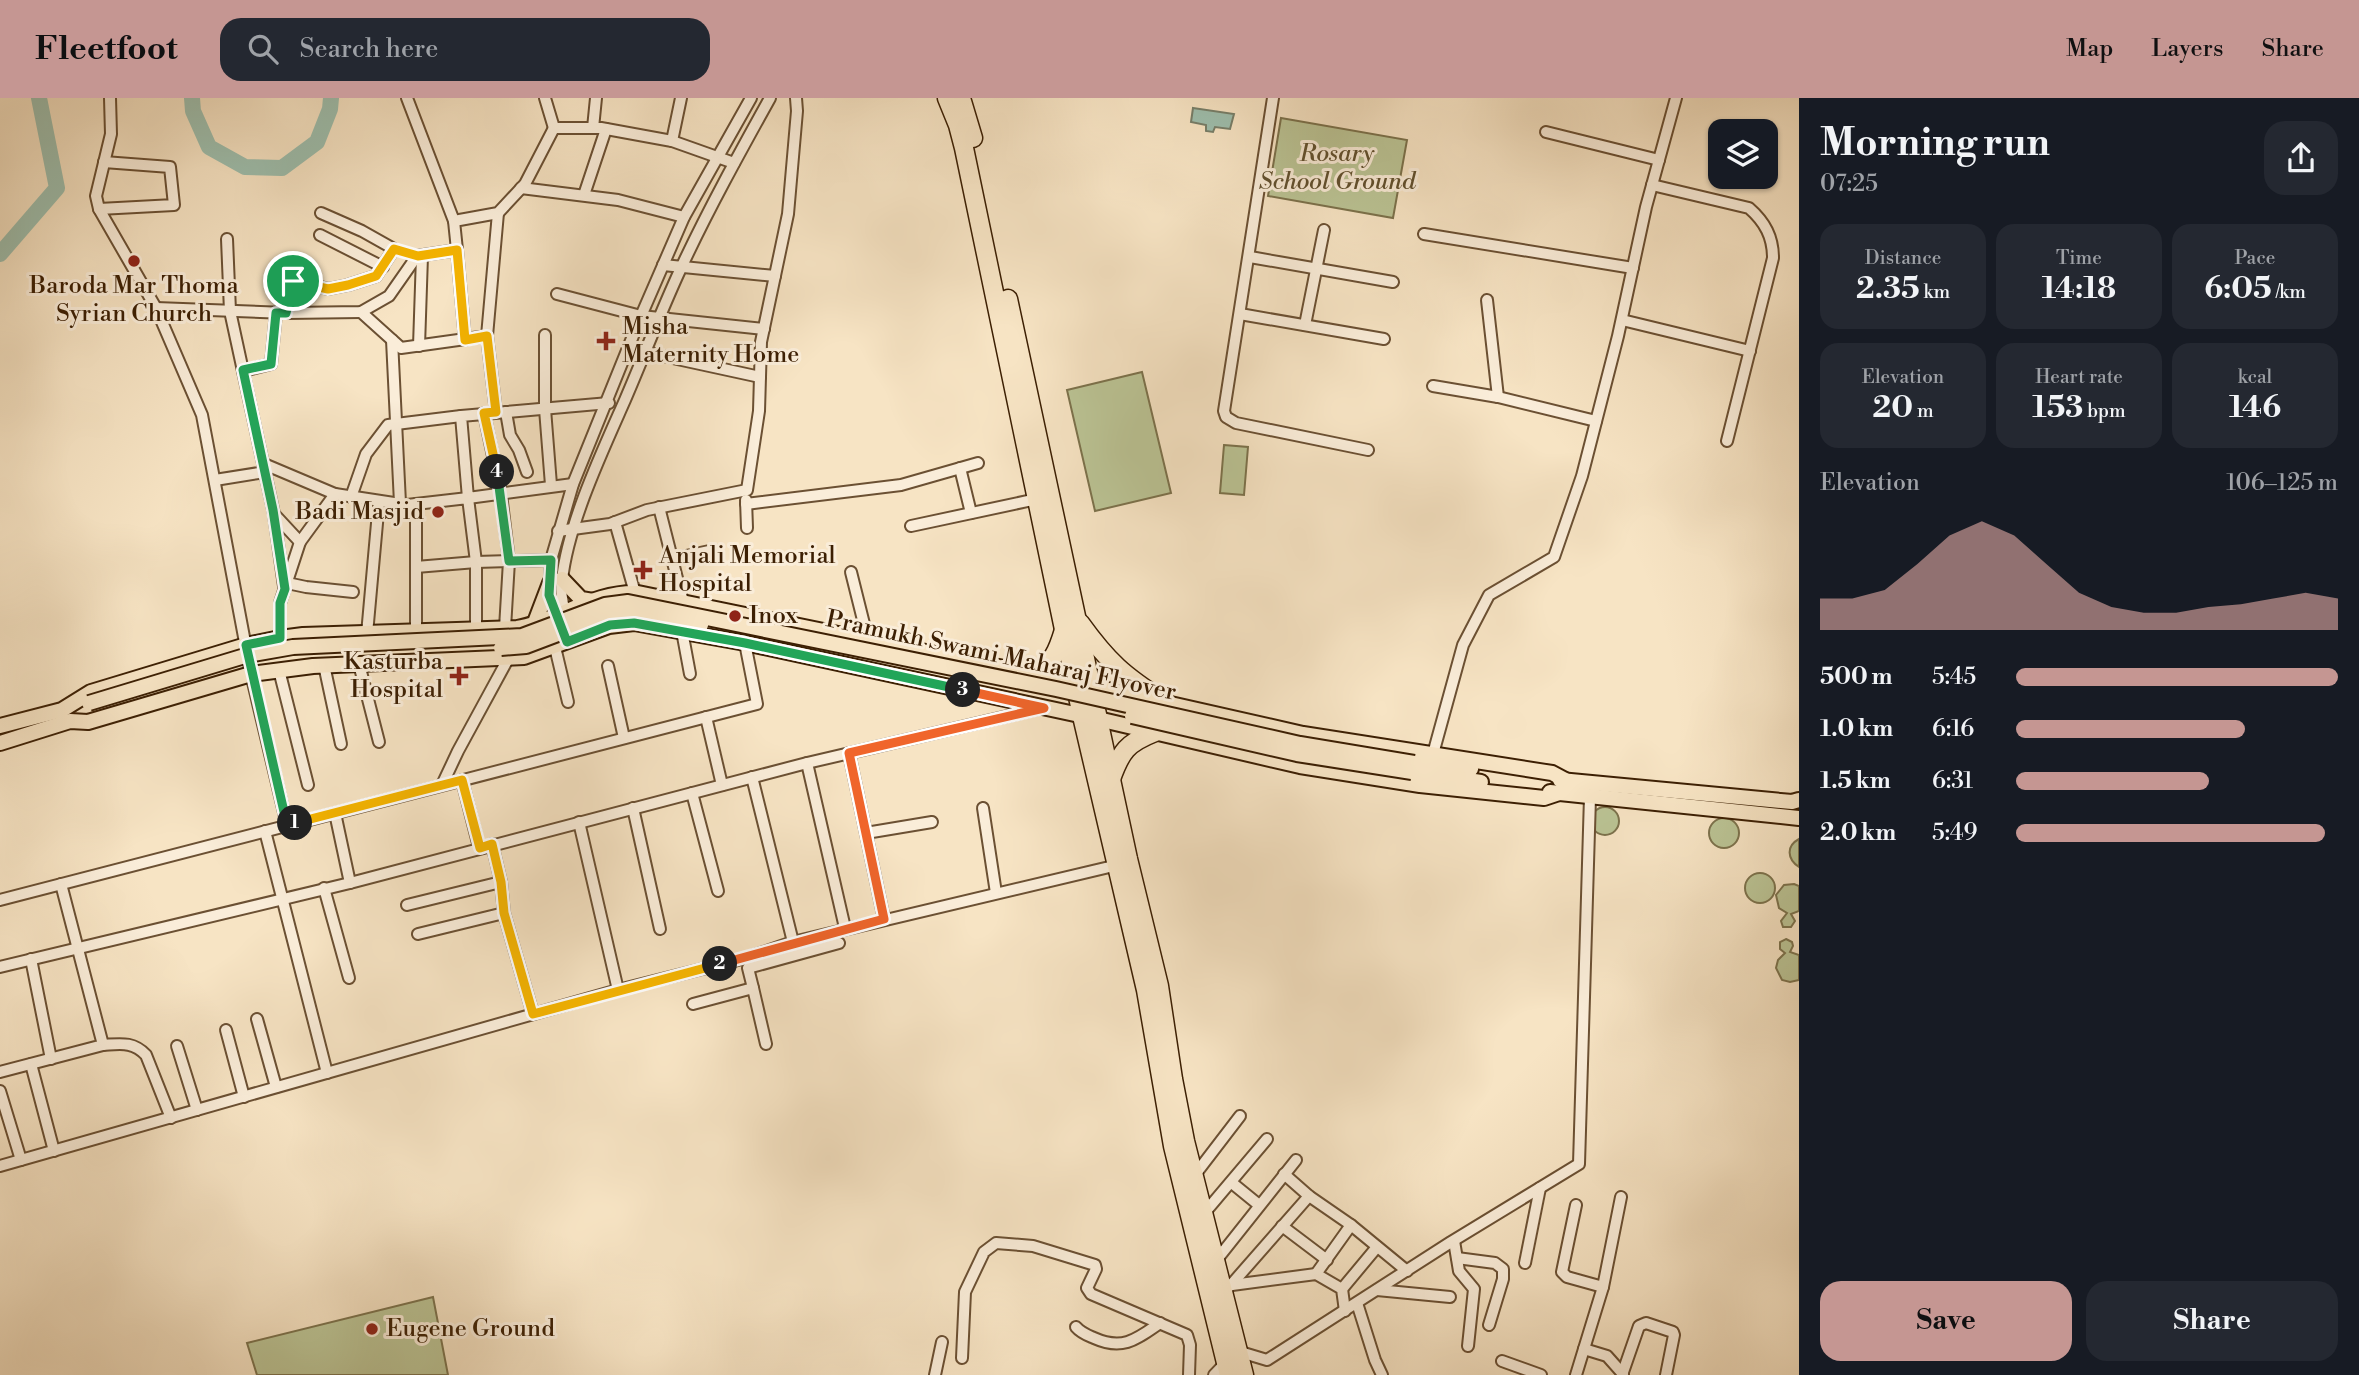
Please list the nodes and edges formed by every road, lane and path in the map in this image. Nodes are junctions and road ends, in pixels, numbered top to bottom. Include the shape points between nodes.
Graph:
1 (110, 98) edge
2 (407, 98) edge
3 (545, 98) edge
4 (596, 98) edge
5 (681, 98) edge
6 (751, 98) edge
7 (770, 98) edge
8 (796, 98) edge
9 (947, 98) edge
10 (961, 98) edge
11 (1273, 98) edge
12 (1676, 98) edge
13 (554, 128) junction
14 (593, 128) junction
15 (606, 129) junction
16 (1546, 132) dead end
17 (672, 141) junction
18 (716, 156) junction
19 (1659, 160) junction
20 (104, 162) junction
21 (734, 163) junction
22 (1653, 185) junction
23 (521, 188) junction
24 (584, 195) junction
25 (99, 209) junction
26 (321, 213) dead end
27 (498, 213) junction
28 (684, 217) junction
29 (454, 221) junction
30 (1324, 230) dead end
31 (1424, 234) dead end
32 (320, 235) dead end
33 (227, 239) dead end
34 (394, 249) junction
35 (457, 250) junction
36 (420, 256) junction
37 (1250, 257) junction
38 (663, 265) junction
39 (383, 267) junction
40 (682, 267) junction
41 (1633, 268) junction
42 (1316, 269) junction
43 (775, 276) junction
44 (1393, 282) dead end
45 (557, 294) dead end
46 (1487, 300) dead end
47 (156, 308) junction
48 (230, 311) junction
49 (361, 312) junction
50 (281, 313) junction
51 (1240, 314) junction
52 (641, 316) junction
53 (659, 318) junction
54 (1622, 320) junction
55 (1305, 326) junction
56 (764, 329) junction
57 (545, 335) dead end
58 (487, 336) junction
59 (1384, 339) dead end
60 (392, 340) junction
61 (465, 340) junction
62 (419, 346) junction
63 (1750, 351) junction
64 (645, 352) junction
65 (243, 370) junction
66 (760, 377) junction
67 (1433, 386) dead end
68 (1498, 397) junction
69 (606, 402) junction
70 (622, 407) junction
71 (545, 409) junction
72 (495, 412) junction
73 (461, 416) junction
74 (1597, 421) junction
75 (396, 422) junction
76 (1727, 441) dead end
77 (1368, 450) dead end
78 (978, 463) dead end
79 (265, 468) junction
80 (960, 468) junction
81 (527, 472) dead end
82 (215, 480) junction
83 (573, 484) junction
84 (551, 485) junction
85 (747, 490) junction
86 (501, 494) junction
87 (335, 495) junction
88 (351, 497) junction
89 (468, 498) junction
90 (1037, 499) junction
91 (379, 501) junction
92 (400, 503) junction
93 (416, 504) junction
94 (746, 504) junction
95 (659, 507) junction
96 (273, 510) junction
97 (971, 513) junction
98 (615, 522) junction
99 (911, 526) dead end
100 (747, 528) dead end
101 (574, 529) junction
102 (558, 531) junction
103 (300, 542) junction
104 (714, 550) dead end
105 (672, 559) junction
106 (551, 560) junction
107 (509, 561) junction
108 (476, 562) junction
109 (416, 566) junction
110 (851, 572) dead end
111 (556, 581) junction
112 (286, 586) junction
113 (353, 592) dead end
114 (635, 593) junction
115 (593, 601) junction
116 (683, 602) junction
117 (561, 614) junction
118 (1070, 623) junction
119 (534, 625) junction
120 (505, 628) junction
121 (476, 629) junction
122 (682, 631) junction
123 (416, 632) junction
124 (367, 634) junction
125 (280, 638) junction
126 (868, 640) junction
127 (566, 643) junction
128 (745, 643) junction
129 (246, 645) junction
130 (508, 659) junction
131 (359, 664) junction
132 (324, 665) junction
133 (608, 666) dead end
134 (279, 670) junction
135 (251, 674) junction
136 (690, 674) dead end
137 (1033, 674) junction
138 (1083, 684) junction
139 (568, 702) dead end
140 (1165, 702) junction
141 (1044, 708) junction
142 (66, 715) junction
143 (706, 717) junction
144 (1090, 717) junction
145 (0, 726) edge
146 (1155, 732) junction
147 (624, 738) junction
148 (380, 742) dead end
149 (0, 743) edge
150 (341, 744) dead end
151 (849, 753) junction
152 (1433, 754) junction
153 (807, 763) junction
154 (752, 777) junction
155 (1111, 779) junction
156 (462, 780) junction
157 (308, 785) dead end
158 (443, 785) junction
159 (722, 785) junction
160 (1563, 787) junction
161 (692, 793) junction
162 (1590, 797) junction
163 (1797, 802) edge
164 (632, 808) junction
165 (983, 808) dead end
166 (335, 813) junction
167 (1799, 817) edge
168 (579, 822) junction
169 (932, 822) dead end
170 (287, 825) junction
171 (265, 831) junction
172 (866, 833) junction
173 (492, 844) junction
174 (480, 848) junction
175 (1123, 864) junction
176 (501, 882) junction
177 (350, 883) junction
178 (61, 884) junction
179 (324, 888) junction
180 (718, 891) dead end
181 (996, 893) junction
182 (282, 898) junction
183 (0, 900) edge
184 (407, 905) dead end
185 (504, 913) junction
186 (884, 919) junction
187 (660, 929) dead end
188 (845, 929) junction
189 (418, 934) dead end
190 (793, 942) junction
191 (839, 943) dead end
192 (79, 948) junction
193 (31, 959) junction
194 (0, 967) edge
195 (349, 978) dead end
196 (753, 988) junction
197 (618, 990) junction
198 (692, 1004) dead end
199 (533, 1014) junction
200 (257, 1019) dead end
201 (226, 1030) dead end
202 (766, 1044) dead end
203 (103, 1045) junction
204 (177, 1046) dead end
205 (51, 1059) junction
206 (31, 1064) junction
207 (0, 1072) edge
208 (327, 1073) junction
209 (276, 1087) junction
210 (0, 1091) edge
211 (244, 1097) junction
212 (197, 1110) junction
213 (1240, 1116) dead end
214 (171, 1118) junction
215 (1267, 1139) dead end
216 (54, 1151) junction
217 (21, 1160) junction
218 (1296, 1160) dead end
219 (0, 1166) edge
220 (1284, 1174) junction
221 (1194, 1176) junction
222 (1232, 1183) junction
223 (1540, 1188) junction
224 (1309, 1196) junction
225 (1621, 1197) dead end
226 (1259, 1205) junction
227 (1576, 1205) dead end
228 (1197, 1218) junction
229 (1351, 1225) junction
230 (1282, 1226) junction
231 (1454, 1241) junction
232 (1377, 1247) junction
233 (1457, 1258) junction
234 (1326, 1260) junction
235 (1215, 1262) junction
236 (1525, 1263) dead end
237 (1407, 1271) junction
238 (1316, 1275) junction
239 (1226, 1286) junction
240 (1603, 1287) junction
241 (1342, 1289) junction
242 (1377, 1290) junction
243 (1450, 1297) dead end
244 (1357, 1303) junction
245 (1345, 1311) junction
246 (1160, 1323) junction
247 (1489, 1325) dead end
248 (1076, 1326) dead end
249 (942, 1342) dead end
250 (1468, 1346) dead end
251 (1584, 1349) junction
252 (962, 1359) dead end
253 (1502, 1361) dead end
254 (1227, 1366) edge
255 (1622, 1374) edge
256 (935, 1375) edge
257 (1189, 1375) edge
258 (1244, 1375) edge
259 (1382, 1375) edge
260 (1541, 1375) edge
261 (1576, 1375) edge
262 (1666, 1375) edge

1 - 20 street via 111,134
2 - 29 street
3 - 13 street
4 - 14 street
5 - 17 street
6 - 18 street
7 - 21 street
8 - 43 street via 788,214
9 - 90 highway via 964,148
10 - 118 highway via 972,132
11 - 37 street
12 - 19 street
13 - 14 street
13 - 23 street
14 - 15 street
15 - 17 street
15 - 24 street
16 - 19 street
17 - 18 street
18 - 21 street
18 - 28 street
19 - 22 street
20 - 25 street via 96,196
20 - 25 street via 170,167 174,205
21 - 40 street
22 - 41 street
22 - 63 street via 1737,204 1759,217 1773,244 1773,258
23 - 24 street
23 - 27 street
24 - 28 street
25 - 47 street
26 - 34 street
27 - 29 street
27 - 58 street
28 - 38 street
29 - 35 street
30 - 42 street
31 - 41 street
32 - 39 street
33 - 48 street
34 - 36 street
34 - 39 street
35 - 36 street
35 - 61 street
36 - 49 street via 389,296
36 - 62 street
37 - 42 street
37 - 51 street
38 - 40 street
38 - 52 street
39 - 50 street via 376,276 328,289 293,281
40 - 43 street
40 - 53 street
41 - 54 street
42 - 44 street
42 - 55 street
43 - 56 street
45 - 52 street
46 - 68 street
47 - 48 street
47 - 82 street via 202,415
48 - 50 street
48 - 65 street
49 - 50 street
49 - 60 street
50 - 65 street via 271,364
51 - 55 street
51 - 77 street via 1223,404 1226,417 1236,423
52 - 53 street
52 - 69 street
53 - 56 street
53 - 64 street
54 - 63 street
54 - 74 street
55 - 59 street
56 - 66 street
57 - 71 street
58 - 61 street
58 - 72 street
60 - 62 street via 401,348
60 - 75 street
61 - 62 street
63 - 76 street
64 - 66 street
64 - 70 street
65 - 79 street
66 - 85 street
67 - 68 street
68 - 74 street
69 - 70 street
69 - 71 street
69 - 83 street
70 - 101 street
71 - 72 street
71 - 84 street
72 - 73 street
72 - 81 street
72 - 86 street
73 - 75 street
73 - 89 street
74 - 152 street via 1554,557 1489,594 1463,645
75 - 88 street via 388,425 366,454
75 - 92 street
78 - 80 street
79 - 82 street
79 - 87 street
79 - 96 street
80 - 94 street via 901,485
80 - 97 street
82 - 129 street
83 - 84 street
83 - 102 street
84 - 86 street
85 - 94 street
85 - 95 street
86 - 89 street
86 - 107 street
87 - 88 street
87 - 103 street
88 - 91 street
89 - 93 street
89 - 108 street
90 - 97 street
90 - 118 highway
91 - 92 street
91 - 124 street
92 - 93 street
93 - 109 street
94 - 100 street
95 - 98 street
95 - 105 street
96 - 103 street
96 - 112 street
97 - 99 street
98 - 101 street
98 - 114 street
101 - 102 street
101 - 111 street
102 - 106 street
103 - 112 street
104 - 105 street
105 - 116 street
106 - 107 street
106 - 111 street
107 - 108 street
107 - 120 street
108 - 109 street
108 - 121 street
109 - 123 street
110 - 126 street
111 - 115 main road via 581,599
111 - 117 street via 549,595
111 - 119 main road
112 - 113 street
112 - 125 street via 280,603
114 - 115 main road
114 - 116 main road
115 - 117 main road
116 - 126 main road
117 - 119 main road
117 - 127 street
118 - 137 highway via 1055,657
118 - 138 highway
118 - 140 highway via 1121,673
119 - 120 main road
120 - 121 main road
121 - 123 main road
122 - 127 main road via 622,623
122 - 128 main road
122 - 136 street
123 - 124 main road
124 - 125 main road
125 - 129 main road
126 - 137 main road
127 - 130 main road
127 - 139 street
128 - 141 main road
128 - 143 street via 757,704
129 - 135 street
129 - 142 main road via 91,692
130 - 131 main road
130 - 158 street
131 - 132 main road
131 - 148 street
132 - 134 main road
132 - 150 street
133 - 147 street
134 - 135 main road
134 - 157 street
135 - 142 main road via 88,722
135 - 170 street
137 - 138 main road
138 - 140 main road
138 - 144 highway
140 - 152 main road via 1303,734
141 - 144 main road
141 - 151 street
142 - 145 main road
142 - 149 main road
142 - 160 main road, Pramukh Swami Maharaj Flyover, bridge via 248,655 293,647 522,636 604,605 628,602 1300,744
143 - 147 street
143 - 159 street
144 - 146 main road
144 - 155 highway
144 - 175 highway
146 - 155 highway via 1128,746
146 - 160 main road via 1300,766 1420,785 1544,798
147 - 156 street
151 - 153 street
151 - 172 street
152 - 160 main road via 1552,773
153 - 154 street
153 - 188 street
154 - 159 street
154 - 190 street
155 - 175 highway
156 - 158 street
156 - 174 street
158 - 166 street
159 - 161 street
160 - 162 main road
160 - 163 main road
161 - 164 street
161 - 180 street
162 - 167 main road
162 - 223 street via 1579,1164
164 - 168 street
164 - 187 street
165 - 181 street
166 - 170 street
166 - 177 street
168 - 173 street
168 - 197 street
169 - 172 street
170 - 171 street
171 - 178 street
171 - 182 street
172 - 186 street
173 - 174 street
173 - 176 street
174 - 177 street
175 - 181 street
175 - 221 highway via 1159,986
175 - 228 highway via 1171,1134
176 - 184 street
176 - 185 street
177 - 179 street
178 - 183 street
178 - 192 street
179 - 182 street
179 - 195 street
181 - 186 street
182 - 192 street
182 - 208 street
185 - 189 street
185 - 199 street
186 - 188 street
188 - 190 street
190 - 197 street
191 - 196 street via 748,968
192 - 193 street
192 - 203 street
193 - 194 street
193 - 205 street
196 - 198 street
196 - 202 street
197 - 199 street
199 - 208 street
200 - 209 street
201 - 211 street
203 - 205 street
203 - 214 street via 139,1046
204 - 212 street
205 - 206 street
206 - 207 street
206 - 216 street
208 - 209 street
209 - 211 street
210 - 217 street
211 - 212 street
212 - 214 street
213 - 221 street
214 - 216 street
215 - 222 street
216 - 217 street
217 - 219 street
218 - 220 street
220 - 224 street
220 - 226 street
221 - 228 highway
222 - 226 street
222 - 228 street
223 - 231 street
223 - 236 street
224 - 229 street
224 - 230 street
225 - 240 street
226 - 235 street
227 - 240 street via 1562,1272
228 - 235 highway
228 - 254 highway
229 - 232 street
229 - 234 street
230 - 234 street
230 - 239 street
231 - 233 street
231 - 237 street
232 - 237 street
232 - 241 street
233 - 247 street via 1495,1263 1503,1269
233 - 250 street via 1461,1275 1474,1289
234 - 238 street
235 - 239 highway
237 - 242 street
238 - 239 street
238 - 241 street
239 - 254 highway
240 - 251 street
241 - 245 street
242 - 243 street
242 - 244 street
244 - 245 street
244 - 259 street
245 - 254 street via 1267,1360
246 - 248 street via 1139,1337 1114,1345
246 - 252 street via 1091,1294 1087,1288 1095,1265 1033,1246 996,1243 984,1252 965,1292
246 - 257 street via 1187,1335
249 - 256 street
251 - 255 street via 1607,1356
251 - 261 street
253 - 260 street
254 - 258 highway
255 - 262 street via 1639,1326 1647,1323 1673,1332

